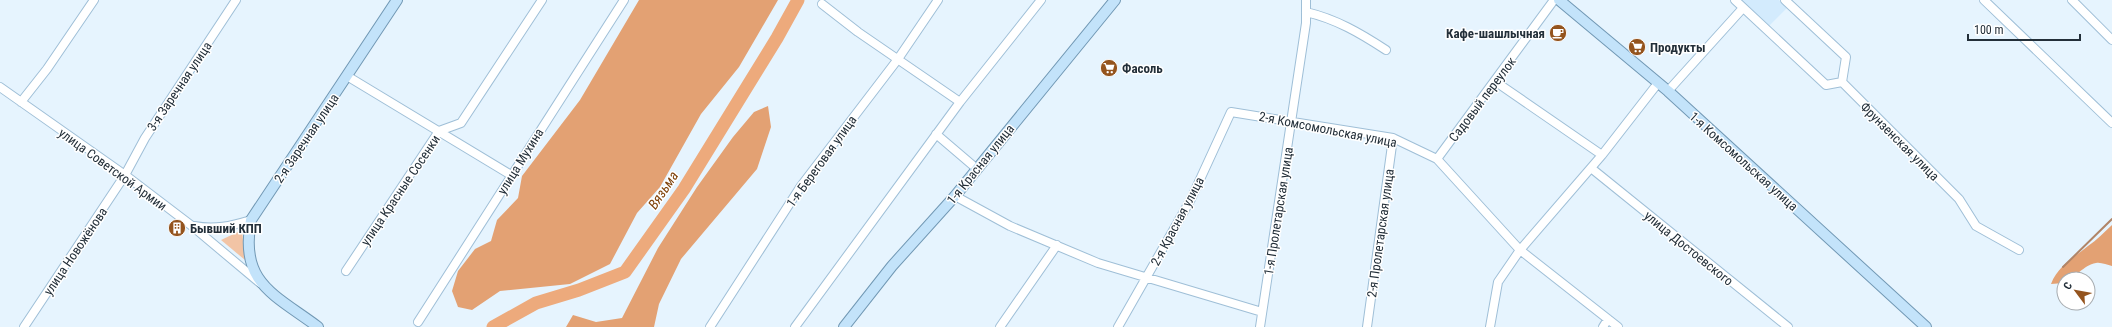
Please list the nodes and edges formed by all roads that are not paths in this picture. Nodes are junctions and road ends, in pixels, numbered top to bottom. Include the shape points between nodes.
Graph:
1 (94, 0) edge
2 (236, 0) edge
3 (397, 0) edge
4 (542, 0) edge
5 (624, 0) edge
6 (938, 0) edge
7 (1040, 0) edge
8 (1114, 0) edge
9 (1306, 0) edge
10 (1554, 0) edge
11 (1559, 0) edge
12 (1735, 0) edge
13 (1785, 0) edge
14 (1984, 0) edge
15 (2072, 0) edge
16 (822, 4) dead end
17 (1743, 8) junction
18 (1306, 12) junction
19 (2112, 40) edge
20 (1386, 50) dead end
21 (898, 59) junction
22 (347, 76) junction
23 (1496, 82) junction
24 (1842, 82) junction
25 (1658, 83) junction
26 (0, 87) edge
27 (1668, 91) junction
28 (21, 102) junction
29 (960, 102) junction
30 (1231, 112) joint
31 (1292, 120) junction
32 (2112, 123) edge
33 (439, 131) junction
34 (936, 134) junction
35 (1393, 138) junction
36 (1602, 155) junction
37 (1437, 159) junction
38 (1591, 168) junction
39 (977, 169) junction
40 (125, 175) junction
41 (511, 175) junction
42 (955, 196) junction
43 (251, 220) junction
44 (192, 226) junction
45 (1057, 245) junction
46 (1520, 250) junction
47 (2019, 250) dead end
48 (346, 271) dead end
49 (1146, 277) junction
50 (261, 284) junction
51 (1262, 312) junction
52 (1608, 319) junction
53 (418, 322) dead end
54 (24, 327) edge
55 (318, 327) edge
56 (710, 327) edge
57 (795, 327) edge
58 (844, 327) edge
59 (1000, 327) edge
60 (1118, 327) edge
61 (1260, 327) edge
62 (1367, 327) edge
63 (1490, 327) edge
64 (1603, 327) edge
65 (1618, 327) edge
66 (1788, 327) edge
67 (1926, 327) edge

1 - 28 street
2 - 40 street, 3-я Заречная улица via 145,138
3 - 22 main road, 2-я Заречная улица
4 - 33 street, улица Красные Сосенки via 461,123
5 - 41 street, улица Мухина
6 - 21 street, 1-я Береговая улица
7 - 29 street
8 - 39 main road, 1-я Красная улица
9 - 18 street, 1-я Пролетарская улица
10 - 23 street, Садовый переулок
11 - 25 main road, 1-я Комсомольская улица
12 - 17 street
13 - 24 street via 1846,57
14 - 32 street
15 - 19 street
16 - 21 street
17 - 24 street via 1826,85
17 - 27 street
18 - 20 street via 1324,16 1356,30
18 - 31 street, 1-я Пролетарская улица
21 - 29 street
21 - 56 street, 1-я Береговая улица via 801,186
22 - 33 street
22 - 43 main road, 2-я Заречная улица
23 - 36 street
23 - 37 street, Садовый переулок
24 - 47 street, Фрунзенская улица via 1958,199 1976,226
25 - 27 main road, 1-я Комсомольская улица
25 - 36 street
26 - 28 street, улица Советской Армии
27 - 67 main road, 1-я Комсомольская улица
28 - 40 street, улица Советской Армии
29 - 34 street
30 - 31 street, 2-я Комсомольская улица
30 - 49 street, 2-я Красная улица via 1191,200
31 - 35 street, 2-я Комсомольская улица
31 - 51 street, 1-я Пролетарская улица
33 - 41 street
33 - 48 street, улица Красные Сосенки
34 - 39 street
34 - 57 street
35 - 37 street, 2-я Комсомольская улица
35 - 62 street, 2-я Пролетарская улица
36 - 38 street
37 - 46 street, 2-я Комсомольская улица
38 - 46 street
38 - 66 street, улица Достоевского
39 - 42 main road, 1-я Красная улица
40 - 44 street, улица Советской Армии
40 - 54 street, улица Новожёнова
41 - 53 street, улица Мухина
42 - 45 street via 1010,226
42 - 58 main road, 1-я Красная улица via 892,266
43 - 44 street via 223,228
43 - 50 main road, 2-я Заречная улица via 248,236 251,266
44 - 50 street, улица Советской Армии
45 - 49 street via 1098,263
45 - 59 street
46 - 52 street, 2-я Комсомольская улица
46 - 63 street via 1498,282
49 - 51 street
49 - 60 street, 2-я Красная улица
50 - 55 main road
51 - 61 street, 1-я Пролетарская улица
52 - 64 street
52 - 65 street, 2-я Комсомольская улица

